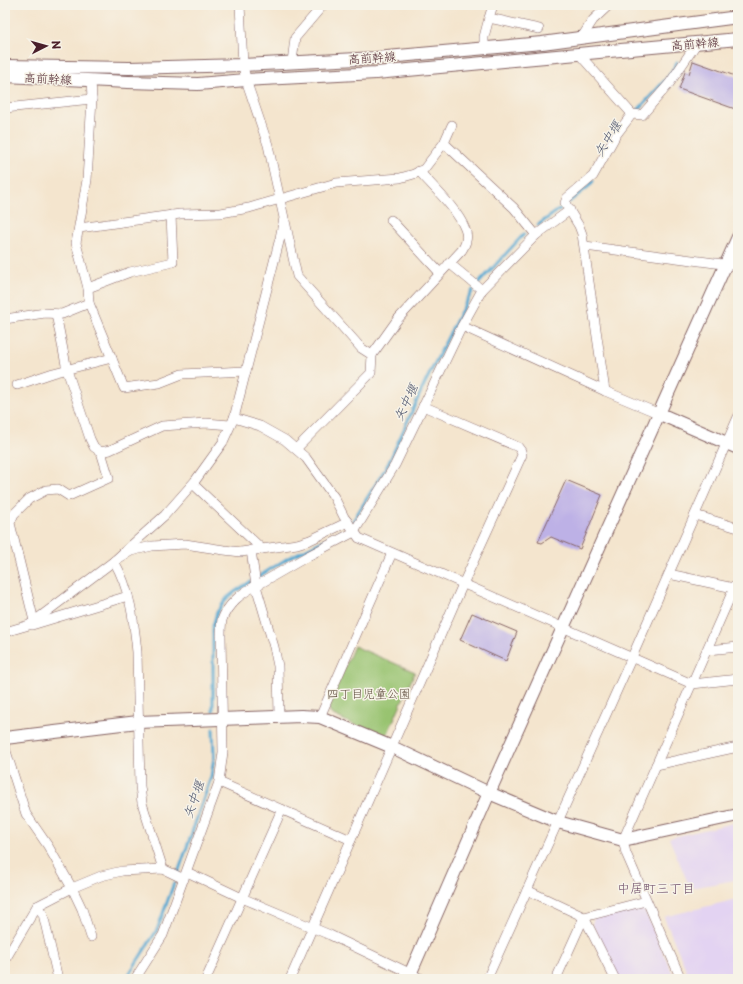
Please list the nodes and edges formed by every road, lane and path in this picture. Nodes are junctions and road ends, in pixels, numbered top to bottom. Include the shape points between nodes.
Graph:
1 (240, 5) edge
2 (323, 5) edge
3 (493, 5) edge
4 (609, 5) edge
5 (738, 17) edge
6 (489, 18) junction
7 (539, 29) dead end
8 (582, 37) junction
9 (738, 39) edge
10 (697, 43) junction
11 (484, 48) junction
12 (579, 54) junction
13 (292, 62) junction
14 (243, 65) junction
15 (5, 66) edge
16 (5, 76) edge
17 (91, 80) junction
18 (246, 80) junction
19 (92, 99) junction
20 (5, 108) edge
21 (632, 114) junction
22 (452, 125) dead end
23 (444, 143) junction
24 (420, 171) junction
25 (281, 199) junction
26 (570, 210) junction
27 (171, 215) junction
28 (284, 218) junction
29 (391, 220) dead end
30 (79, 228) junction
31 (536, 235) junction
32 (738, 237) edge
33 (584, 246) junction
34 (449, 263) junction
35 (732, 265) edge
36 (440, 273) junction
37 (88, 288) junction
38 (482, 290) junction
39 (89, 303) junction
40 (56, 314) junction
41 (5, 319) edge
42 (462, 326) junction
43 (372, 355) junction
44 (112, 358) junction
45 (67, 370) junction
46 (246, 371) junction
47 (17, 385) dead end
48 (605, 391) junction
49 (423, 406) junction
50 (660, 414) junction
51 (738, 416) edge
52 (232, 421) junction
53 (726, 443) junction
54 (738, 448) edge
55 (296, 449) junction
56 (101, 452) junction
57 (193, 484) junction
58 (695, 515) junction
59 (348, 522) junction
60 (738, 528) edge
61 (354, 532) junction
62 (262, 548) junction
63 (251, 550) junction
64 (392, 553) junction
65 (114, 561) junction
66 (669, 574) junction
67 (463, 584) junction
68 (256, 586) junction
69 (736, 588) edge
70 (128, 596) junction
71 (31, 623) junction
72 (564, 628) junction
73 (5, 632) edge
74 (738, 647) edge
75 (708, 650) junction
76 (632, 657) junction
77 (738, 679) edge
78 (692, 684) junction
79 (279, 717) junction
80 (320, 717) junction
81 (222, 720) junction
82 (138, 722) junction
83 (5, 738) edge
84 (392, 747) junction
85 (738, 747) edge
86 (5, 748) edge
87 (656, 765) junction
88 (219, 782) junction
89 (490, 793) junction
90 (282, 809) junction
91 (738, 815) edge
92 (558, 822) junction
93 (351, 840) junction
94 (623, 840) junction
95 (163, 870) junction
96 (185, 875) junction
97 (72, 888) junction
98 (527, 890) junction
99 (242, 898) junction
100 (646, 901) junction
101 (37, 906) junction
102 (584, 917) junction
103 (312, 927) junction
104 (91, 937) dead end
105 (5, 960) edge
106 (409, 976) edge
107 (58, 979) edge
108 (135, 979) edge
109 (206, 979) edge
110 (290, 979) edge
111 (422, 979) edge
112 (487, 979) edge
113 (556, 979) edge
114 (615, 979) edge
115 (681, 979) edge

1 - 14 street
2 - 13 street via 295,38
3 - 6 street
4 - 8 street via 593,20
5 - 8 street, 高前幹線
6 - 7 street
6 - 11 street
8 - 11 street, 高前幹線
9 - 10 street, 高前幹線
10 - 12 street, 高前幹線
10 - 21 street via 646,112 642,116
11 - 13 street, 高前幹線 via 376,58
12 - 18 street, 高前幹線 via 376,73
12 - 21 street
13 - 14 street, 高前幹線
14 - 15 street, 高前幹線 via 129,68
14 - 18 street
16 - 17 street, 高前幹線
17 - 18 street, 高前幹線 via 198,84
17 - 19 street
18 - 25 street via 268,145
19 - 20 street
19 - 30 street via 87,180
21 - 26 street via 616,135 593,176 567,198 565,202
22 - 23 street
23 - 24 street
23 - 31 street via 514,208
24 - 25 street via 400,178 336,183
24 - 34 street via 453,210 466,230 466,244
25 - 27 street via 221,213
25 - 28 street
26 - 31 street
26 - 33 street via 579,226
27 - 30 street
27 - 37 street via 173,262 130,272
28 - 43 street via 297,276 361,348
28 - 46 street
29 - 36 street
30 - 37 street via 76,243
31 - 38 street
32 - 35 street
33 - 35 street
33 - 48 street
34 - 36 street
34 - 38 street
35 - 50 street
36 - 43 street via 397,320
37 - 39 street
38 - 42 street
39 - 40 street
39 - 44 street
40 - 41 street via 45,313
40 - 45 street
42 - 48 street
42 - 49 street
43 - 55 street via 371,373
44 - 45 street
44 - 46 street via 124,388 159,383 182,374
45 - 47 street
45 - 56 street via 90,439 94,447
46 - 52 street
48 - 50 street
49 - 61 street via 395,465
49 - 67 street via 518,447 522,455
50 - 53 street
50 - 72 street
51 - 53 street
52 - 55 street via 260,426
52 - 56 street via 162,426
52 - 57 street via 223,442
53 - 54 street
53 - 58 street
55 - 59 street via 310,463
56 - 71 street via 109,478 69,496 58,489 46,490 29,498 14,514 10,523
57 - 62 street
57 - 65 street via 165,515
58 - 60 street
58 - 66 street
59 - 61 street
59 - 62 street via 297,544
61 - 64 street via 359,538
61 - 68 street
62 - 63 street
63 - 65 street via 240,552 185,544 152,546 131,551
63 - 68 street
64 - 67 street
64 - 80 street
65 - 70 street
65 - 71 street
66 - 69 street
66 - 76 street
67 - 72 street
67 - 84 street
68 - 79 street via 278,666
68 - 81 street via 235,600 222,621
69 - 75 street
70 - 71 street via 35,624
70 - 82 street via 137,652
71 - 73 street
72 - 76 street
72 - 89 street
74 - 75 street
75 - 78 street
76 - 78 street
76 - 92 street
77 - 78 street
78 - 87 street
79 - 80 street
79 - 81 street
80 - 84 street
81 - 82 street
81 - 88 street via 223,752
82 - 83 street
82 - 95 street via 142,803
84 - 89 street
84 - 93 street
85 - 87 street
86 - 97 street via 26,814
87 - 94 street
88 - 90 street
88 - 96 street
89 - 92 street
89 - 106 street
90 - 93 street
90 - 99 street
91 - 94 street
92 - 94 street
92 - 98 street
93 - 103 street
94 - 100 street via 626,854
95 - 96 street
95 - 97 street via 122,871
96 - 99 street
96 - 108 street via 163,935
97 - 101 street
97 - 104 street
98 - 102 street
98 - 112 street
99 - 103 street
99 - 109 street
100 - 102 street
100 - 115 street
101 - 105 street
101 - 107 street via 43,914
102 - 113 street
102 - 114 street
103 - 106 street
103 - 110 street
106 - 111 street

